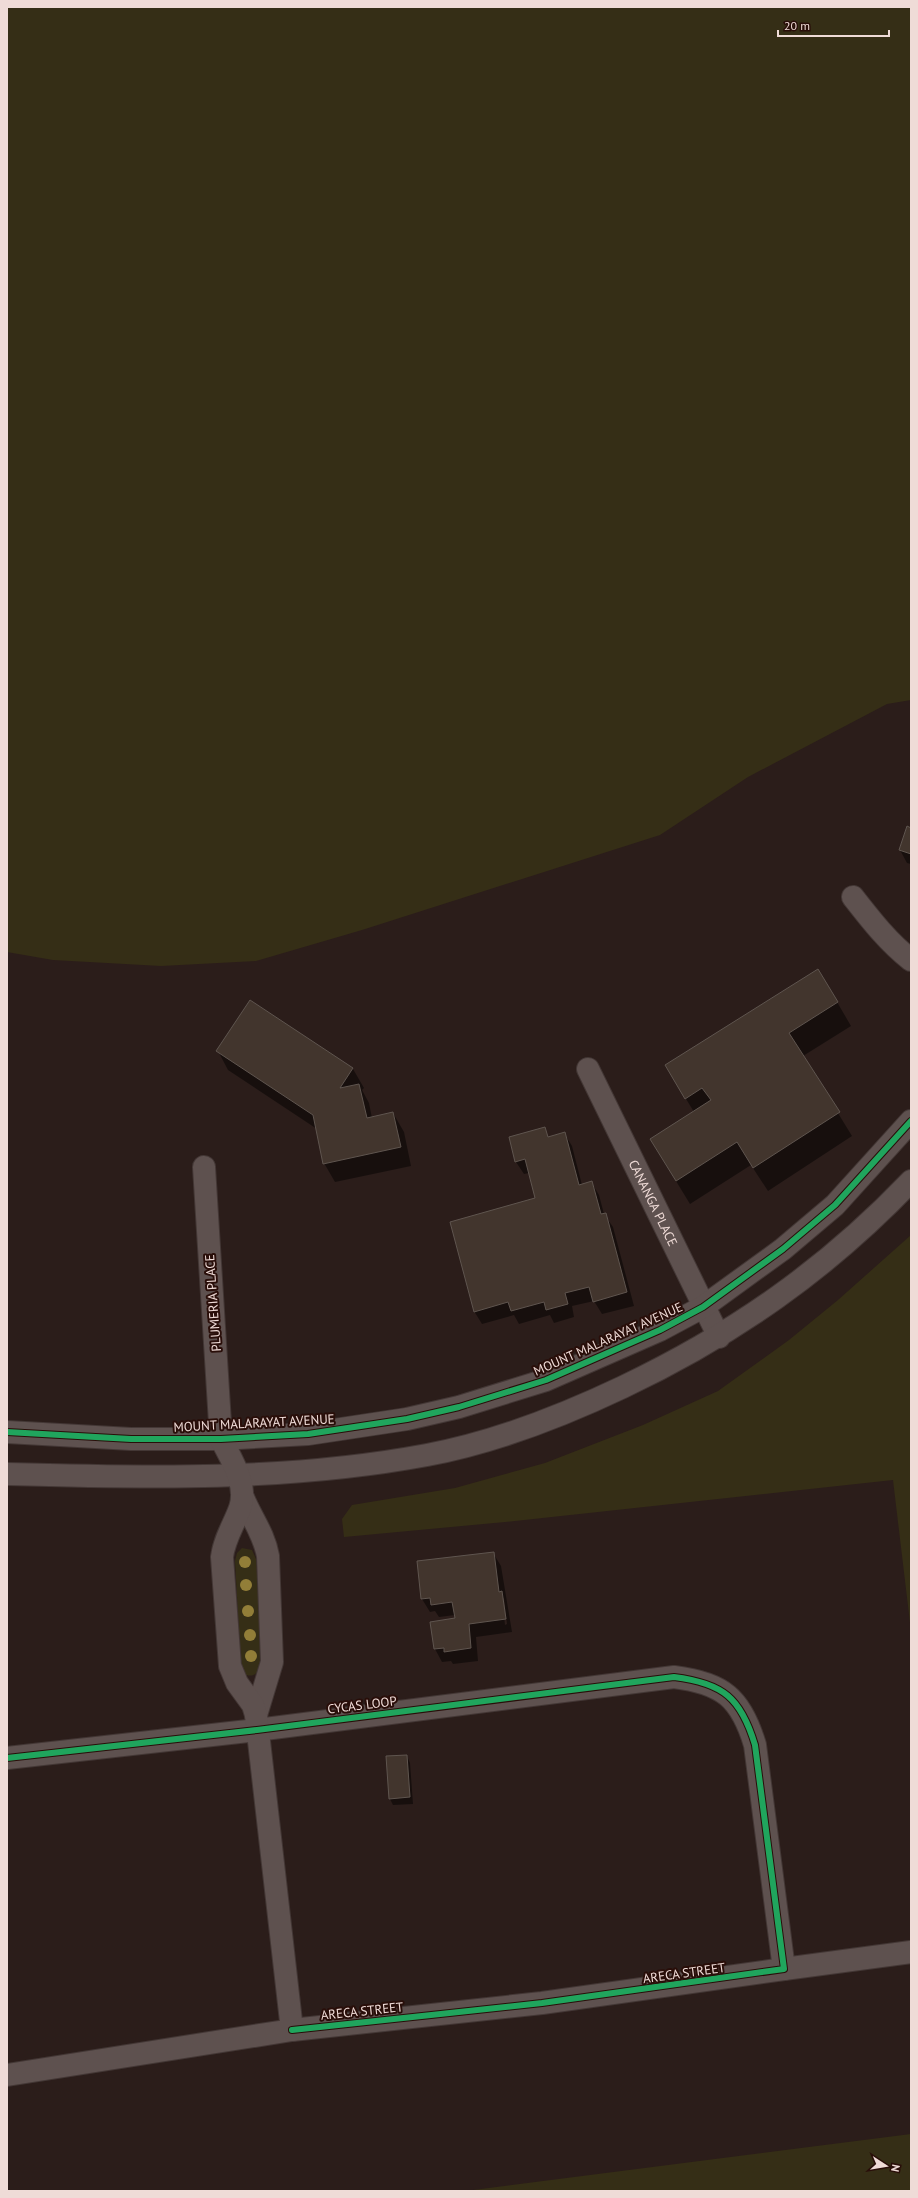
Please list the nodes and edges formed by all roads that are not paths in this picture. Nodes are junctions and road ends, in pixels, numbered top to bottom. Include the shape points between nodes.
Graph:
1 (853, 897) dead end
2 (911, 960) edge
3 (588, 1069) dead end
4 (911, 1121) edge
5 (204, 1167) dead end
6 (911, 1181) edge
7 (703, 1307) junction
8 (719, 1337) junction
9 (7, 1432) edge
10 (221, 1439) junction
11 (7, 1474) edge
12 (240, 1486) junction
13 (257, 1722) junction
14 (7, 1758) edge
15 (911, 1952) edge
16 (784, 1969) junction
17 (292, 2030) junction
18 (7, 2075) edge

1 - 2 street via 878,930
3 - 7 street, CANANGA PLACE
4 - 7 street, MOUNT MALARAYAT AVENUE via 835,1205 783,1249
5 - 10 street, PLUMERIA PLACE
6 - 8 street via 851,1240 785,1292
7 - 8 street, CANANGA PLACE
7 - 10 street, MOUNT MALARAYAT AVENUE via 660,1330 546,1380 459,1407 407,1419 308,1434
8 - 12 street via 663,1368 563,1415 487,1442 427,1455 317,1471
9 - 10 street, MOUNT MALARAYAT AVENUE via 131,1439
10 - 12 street
11 - 12 street via 136,1478
12 - 13 street via 265,1540 268,1556 272,1662
12 - 13 street via 240,1508 223,1545 222,1557 230,1666 237,1683 253,1705
13 - 14 street, CYCAS LOOP
13 - 16 street, CYCAS LOOP via 674,1677 699,1680 718,1688 734,1702 748,1721 755,1745
13 - 17 street
15 - 16 street, ARECA STREET
16 - 17 street, ARECA STREET via 542,2003
17 - 18 street, ARECA STREET

